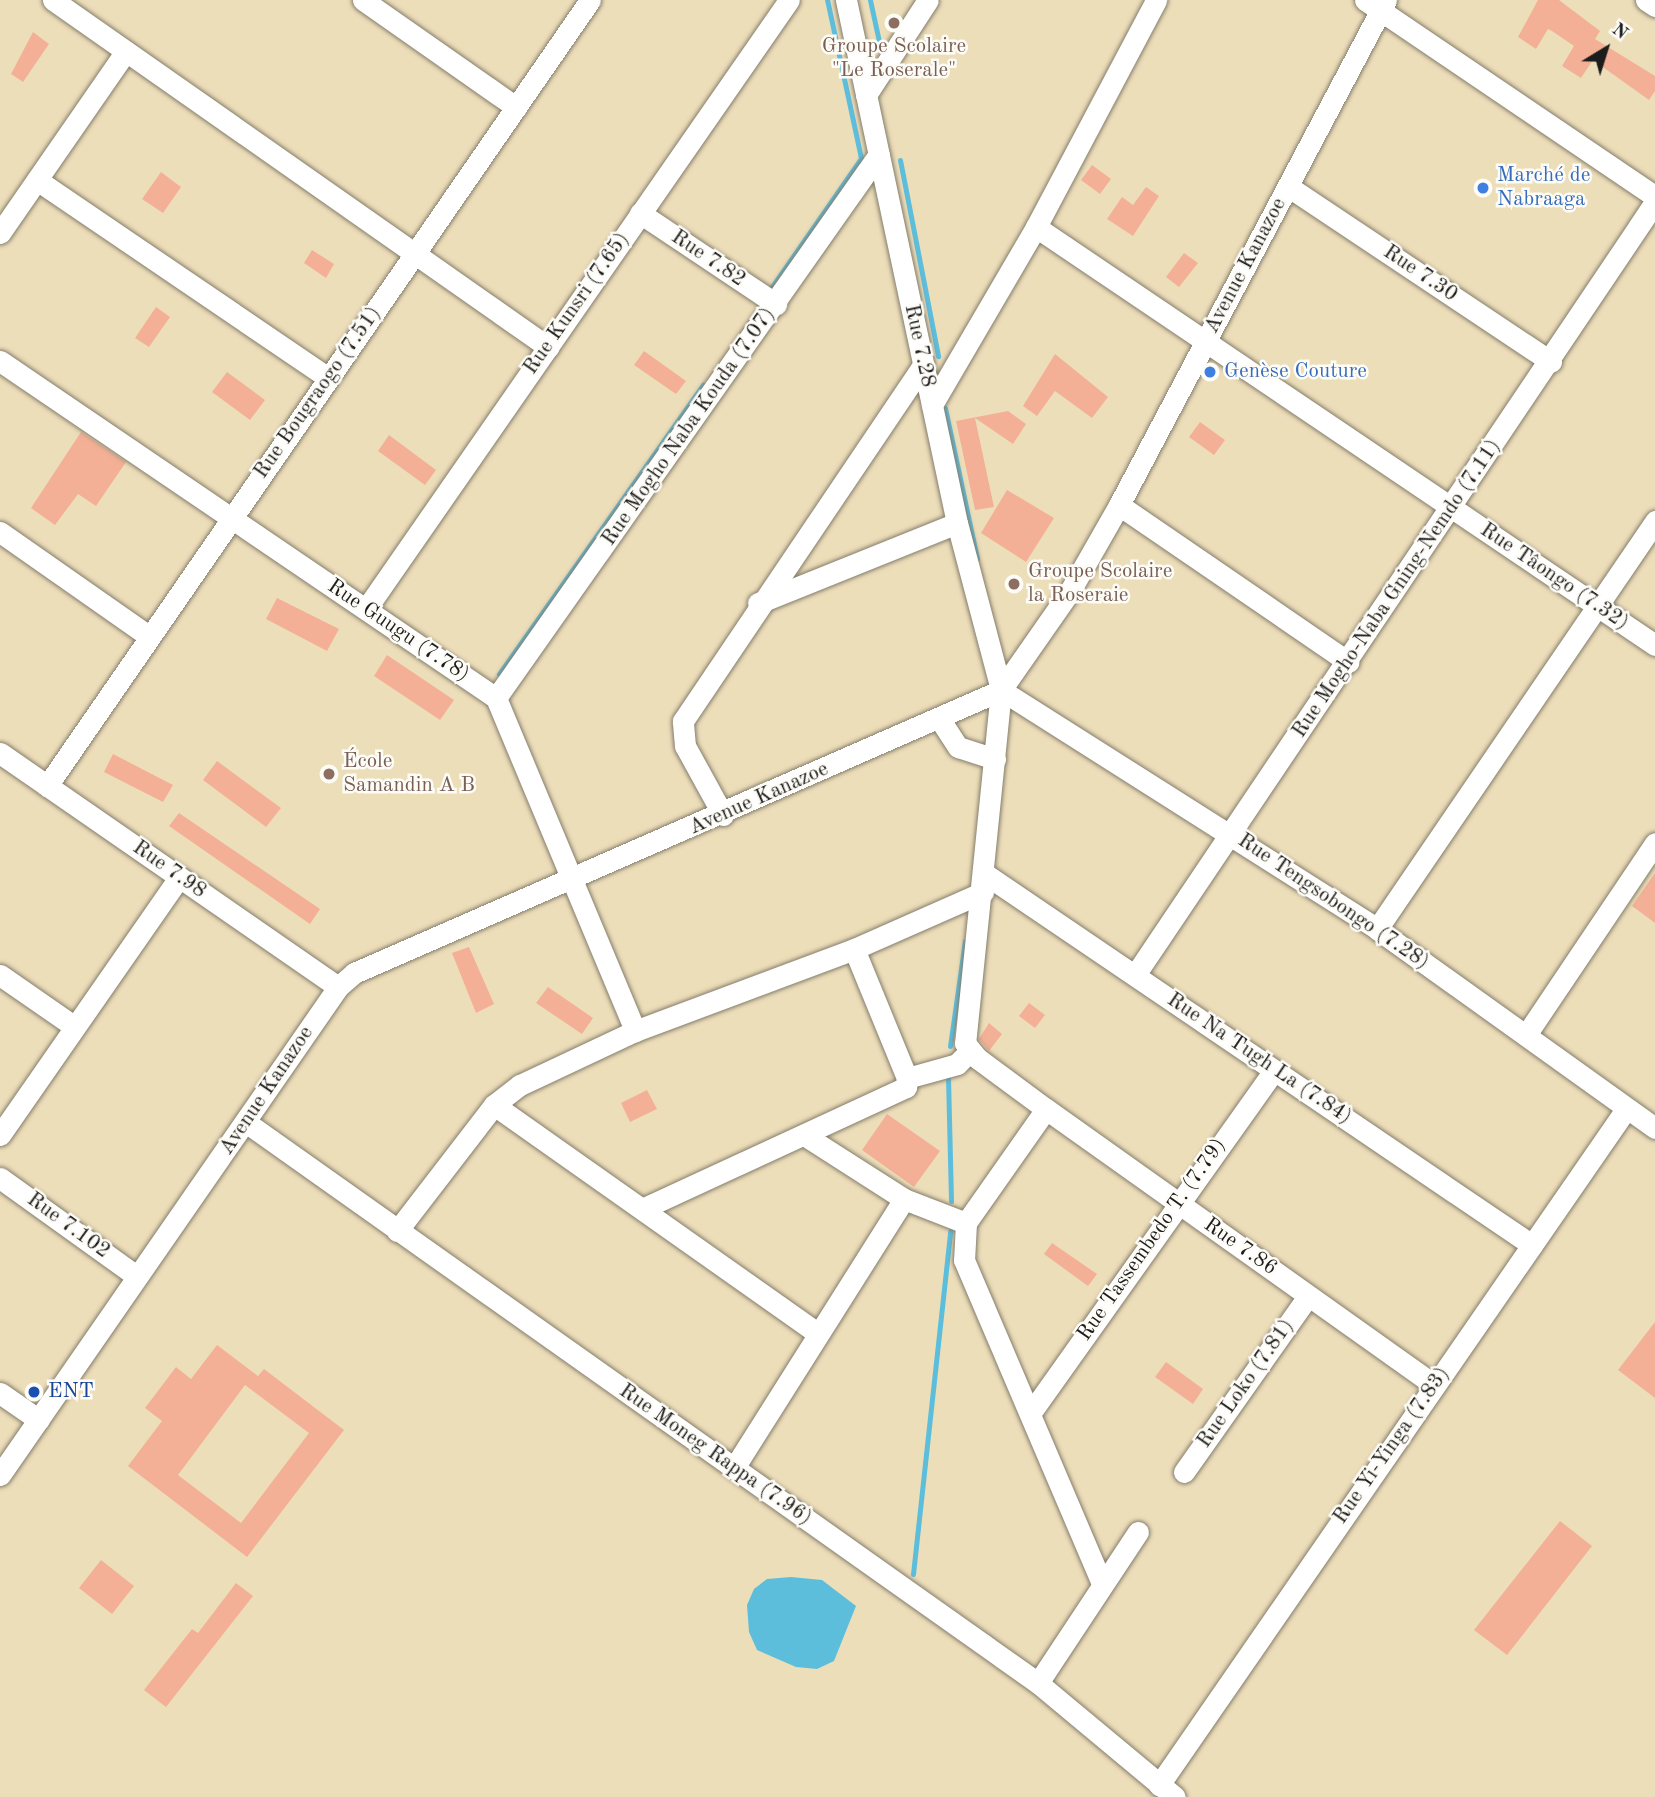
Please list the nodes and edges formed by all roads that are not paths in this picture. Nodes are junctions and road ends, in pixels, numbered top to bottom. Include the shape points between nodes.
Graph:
1 (54, 0) edge
2 (590, 0) edge
3 (789, 0) edge
4 (846, 0) edge
5 (929, 0) edge
6 (1156, 0) edge
7 (1646, 0) edge
8 (1377, 3) edge
9 (377, 4) edge
10 (1655, 6) edge
11 (126, 51) junction
12 (866, 95) junction
13 (516, 107) junction
14 (879, 154) junction
15 (37, 180) junction
16 (1289, 187) junction
17 (1655, 196) edge
18 (1655, 202) edge
19 (640, 213) junction
20 (1035, 226) junction
21 (0, 233) edge
22 (415, 254) junction
23 (776, 304) junction
24 (1206, 341) junction
25 (548, 347) junction
26 (0, 361) edge
27 (1551, 362) junction
28 (923, 365) junction
29 (328, 378) junction
30 (932, 405) junction
31 (1119, 505) junction
32 (1451, 507) junction
33 (232, 518) junction
34 (1655, 520) edge
35 (957, 523) junction
36 (0, 531) edge
37 (758, 603) junction
38 (1597, 606) junction
39 (366, 609) junction
40 (147, 635) junction
41 (1655, 645) edge
42 (1348, 662) junction
43 (1001, 690) junction
44 (496, 698) junction
45 (939, 718) junction
46 (0, 753) edge
47 (995, 759) junction
48 (47, 786) junction
49 (723, 815) junction
50 (1232, 834) junction
51 (1655, 843) edge
52 (179, 877) junction
53 (573, 880) junction
54 (984, 883) junction
55 (1377, 929) junction
56 (854, 948) junction
57 (0, 975) edge
58 (1135, 975) junction
59 (338, 987) junction
60 (75, 1027) junction
61 (635, 1031) junction
62 (1527, 1035) junction
63 (970, 1051) junction
64 (1274, 1070) junction
65 (907, 1078) junction
66 (494, 1105) junction
67 (1045, 1109) junction
68 (1626, 1109) junction
69 (247, 1123) junction
70 (1654, 1126) edge
71 (0, 1135) edge
72 (804, 1135) junction
73 (0, 1178) edge
74 (904, 1199) junction
75 (1178, 1203) junction
76 (642, 1209) junction
77 (966, 1223) junction
78 (397, 1231) junction
79 (1532, 1245) junction
80 (135, 1275) junction
81 (1308, 1296) junction
82 (817, 1332) junction
83 (1434, 1385) junction
84 (0, 1393) edge
85 (1032, 1410) junction
86 (39, 1420) junction
87 (734, 1468) junction
88 (1184, 1472) dead end
89 (0, 1475) edge
90 (1138, 1532) dead end
91 (1102, 1584) junction
92 (1038, 1683) junction
93 (1167, 1791) edge

1 - 11 street
2 - 13 street, Rue Bougraogo (7.51)
3 - 19 street, Rue Kunsri (7.65)
4 - 12 street, Rue 7.28
5 - 12 street
6 - 20 street
7 - 10 street
8 - 16 street, Avenue Kanazoe
8 - 17 street
9 - 13 street
11 - 15 street
11 - 22 street
12 - 14 street, Rue 7.28
13 - 22 street, Rue Bougraogo (7.51)
14 - 23 street, Rue Mogho Naba Kouda (7.07)
14 - 28 street, Rue 7.28
15 - 21 street
15 - 29 street
16 - 24 street, Avenue Kanazoe
16 - 27 street, Rue 7.30
18 - 27 street, Rue Mogho-Naba Gning-Nemdo (7.11)
19 - 23 street, Rue 7.82
19 - 25 street, Rue Kunsri (7.65)
20 - 24 street, Rue Tâongo (7.32)
20 - 30 street
22 - 25 street
22 - 29 street, Rue Bougraogo (7.51)
23 - 44 street, Rue Mogho Naba Kouda (7.07)
24 - 31 street, Avenue Kanazoe
24 - 32 street, Rue Tâongo (7.32)
25 - 39 street, Rue Kunsri (7.65)
26 - 33 street, Rue Guugu (7.78)
27 - 32 street, Rue Mogho-Naba Gning-Nemdo (7.11)
28 - 30 street, Rue 7.28
28 - 37 street
29 - 33 street, Rue Bougraogo (7.51)
30 - 35 street, Rue 7.28
31 - 42 street
31 - 43 street, Avenue Kanazoe via 1070,591
32 - 38 street, Rue Tâongo (7.32)
32 - 42 street, Rue Mogho-Naba Gning-Nemdo (7.11)
33 - 39 street, Rue Guugu (7.78)
33 - 40 street, Rue Bougraogo (7.51)
34 - 38 street
35 - 37 street
35 - 43 street, Rue 7.28
36 - 40 street
37 - 49 street via 682,726 685,746
38 - 41 street, Rue Tâongo (7.32)
38 - 55 street
39 - 44 street, Rue Guugu (7.78)
40 - 48 street, Rue Bougraogo (7.51)
42 - 50 street, Rue Mogho-Naba Gning-Nemdo (7.11)
43 - 45 street, Avenue Kanazoe
43 - 47 street
43 - 50 street, Rue Tengsobongo (7.28)
44 - 53 street
45 - 47 street via 958,747
45 - 49 street, Avenue Kanazoe
46 - 48 street, Rue 7.98
47 - 54 street
48 - 52 street, Rue 7.98
49 - 53 street, Avenue Kanazoe
50 - 55 street, Rue Tengsobongo (7.28)
50 - 58 street, Rue Mogho-Naba Gning-Nemdo (7.11)
51 - 62 street
52 - 59 street, Rue 7.98
52 - 60 street
53 - 59 street, Avenue Kanazoe via 373,961
53 - 61 street
54 - 56 street
54 - 58 street, Rue Na Tugh La (7.84)
54 - 63 street via 962,1034
55 - 62 street, Rue Tengsobongo (7.28)
56 - 61 street
56 - 65 street
57 - 60 street
58 - 64 street, Rue Na Tugh La (7.84)
59 - 69 street, Avenue Kanazoe
60 - 71 street
61 - 66 street via 541,1073
62 - 68 street, Rue Tengsobongo (7.28)
63 - 65 street via 957,1064
63 - 67 street, Rue 7.86
64 - 75 street, Rue Tassembedo T. (7.79)
64 - 79 street, Rue Na Tugh La (7.84)
65 - 72 street via 902,1090
66 - 76 street
66 - 78 street
67 - 75 street, Rue 7.86
67 - 77 street
68 - 70 street, Rue Tengsobongo (7.28)
68 - 79 street, Rue Yi-Yinga (7.83)
69 - 78 street, Rue Moneg Rappa (7.96)
69 - 80 street, Avenue Kanazoe
72 - 74 street
72 - 76 street
73 - 80 street, Rue 7.102
74 - 77 street
74 - 82 street
75 - 81 street, Rue 7.86
75 - 85 street, Rue Tassembedo T. (7.79)
76 - 82 street
77 - 85 street via 964,1260
78 - 87 street, Rue Moneg Rappa (7.96)
79 - 83 street, Rue Yi-Yinga (7.83)
80 - 86 street, Avenue Kanazoe
81 - 83 street, Rue 7.86
81 - 88 street, Rue Loko (7.81)
82 - 87 street
83 - 93 street, Rue Yi-Yinga (7.83)
84 - 86 street
85 - 91 street
86 - 89 street, Avenue Kanazoe
87 - 92 street, Rue Moneg Rappa (7.96)
90 - 91 street
91 - 92 street
92 - 93 street, Rue Moneg Rappa (7.96)

